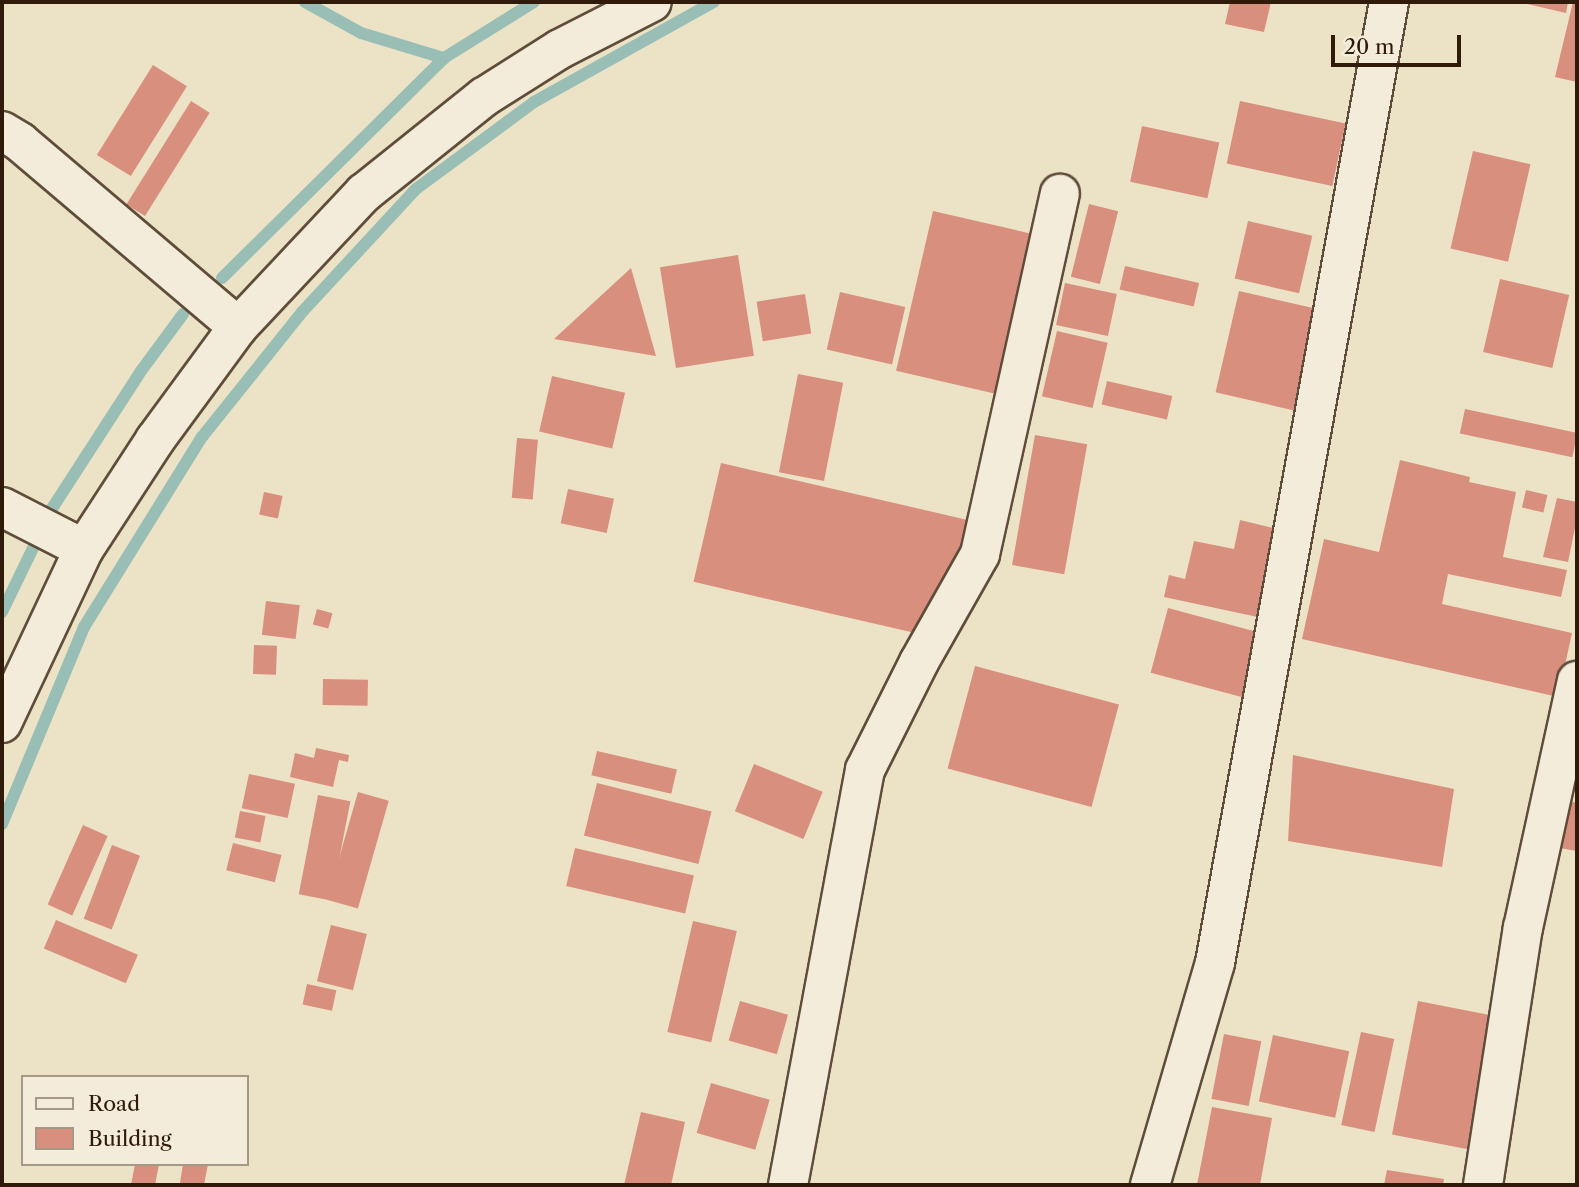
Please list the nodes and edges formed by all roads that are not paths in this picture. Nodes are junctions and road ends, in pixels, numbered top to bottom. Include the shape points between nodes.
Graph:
1 (652, 2) edge
2 (1389, 2) edge
3 (2, 131) edge
4 (1060, 194) dead end
5 (238, 327) junction
6 (2, 507) edge
7 (84, 549) junction
8 (1577, 681) edge
9 (2, 723) edge
10 (788, 1185) edge
11 (1150, 1185) edge
12 (1483, 1185) edge

1 - 5 street via 560,49 484,97 363,193
2 - 11 street via 1215,963
3 - 5 street
4 - 10 street via 980,554 865,770
5 - 7 street via 155,440
6 - 7 street
7 - 9 street
8 - 12 street via 1523,928

